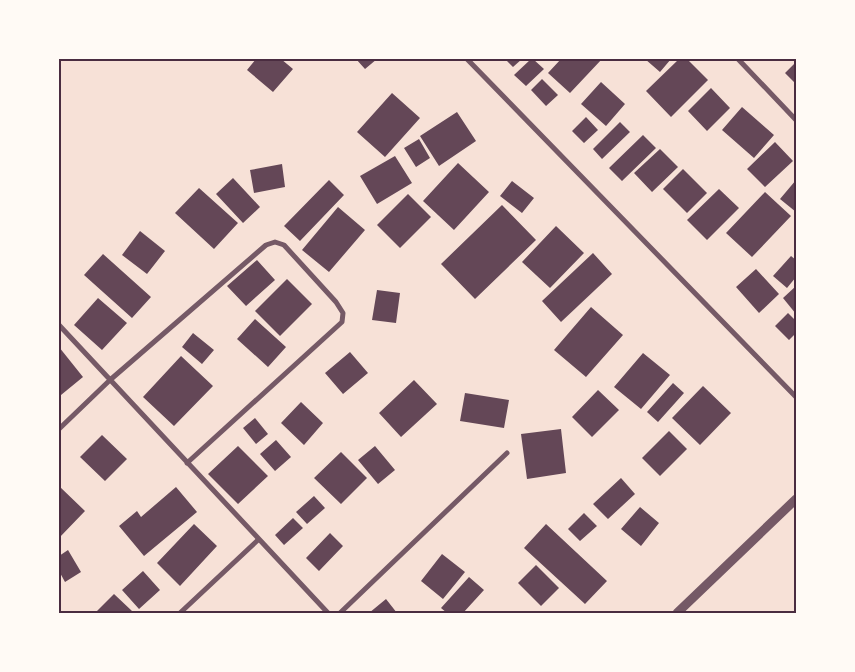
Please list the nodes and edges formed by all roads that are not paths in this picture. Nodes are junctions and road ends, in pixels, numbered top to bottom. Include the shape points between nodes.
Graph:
1 (467, 59) edge
2 (738, 59) edge
3 (796, 120) edge
4 (59, 325) edge
5 (110, 380) junction
6 (796, 397) edge
7 (59, 429) edge
8 (507, 452) dead end
9 (187, 463) junction
10 (796, 499) edge
11 (258, 539) junction
12 (180, 613) edge
13 (328, 613) edge
14 (340, 613) edge
15 (677, 613) edge

1 - 6 street
2 - 3 street
4 - 5 street
5 - 7 street
5 - 9 street
5 - 9 street via 266,245 275,242 284,245 336,302 343,313 342,322
8 - 14 street
9 - 11 street
10 - 15 street
11 - 12 street
11 - 13 street

